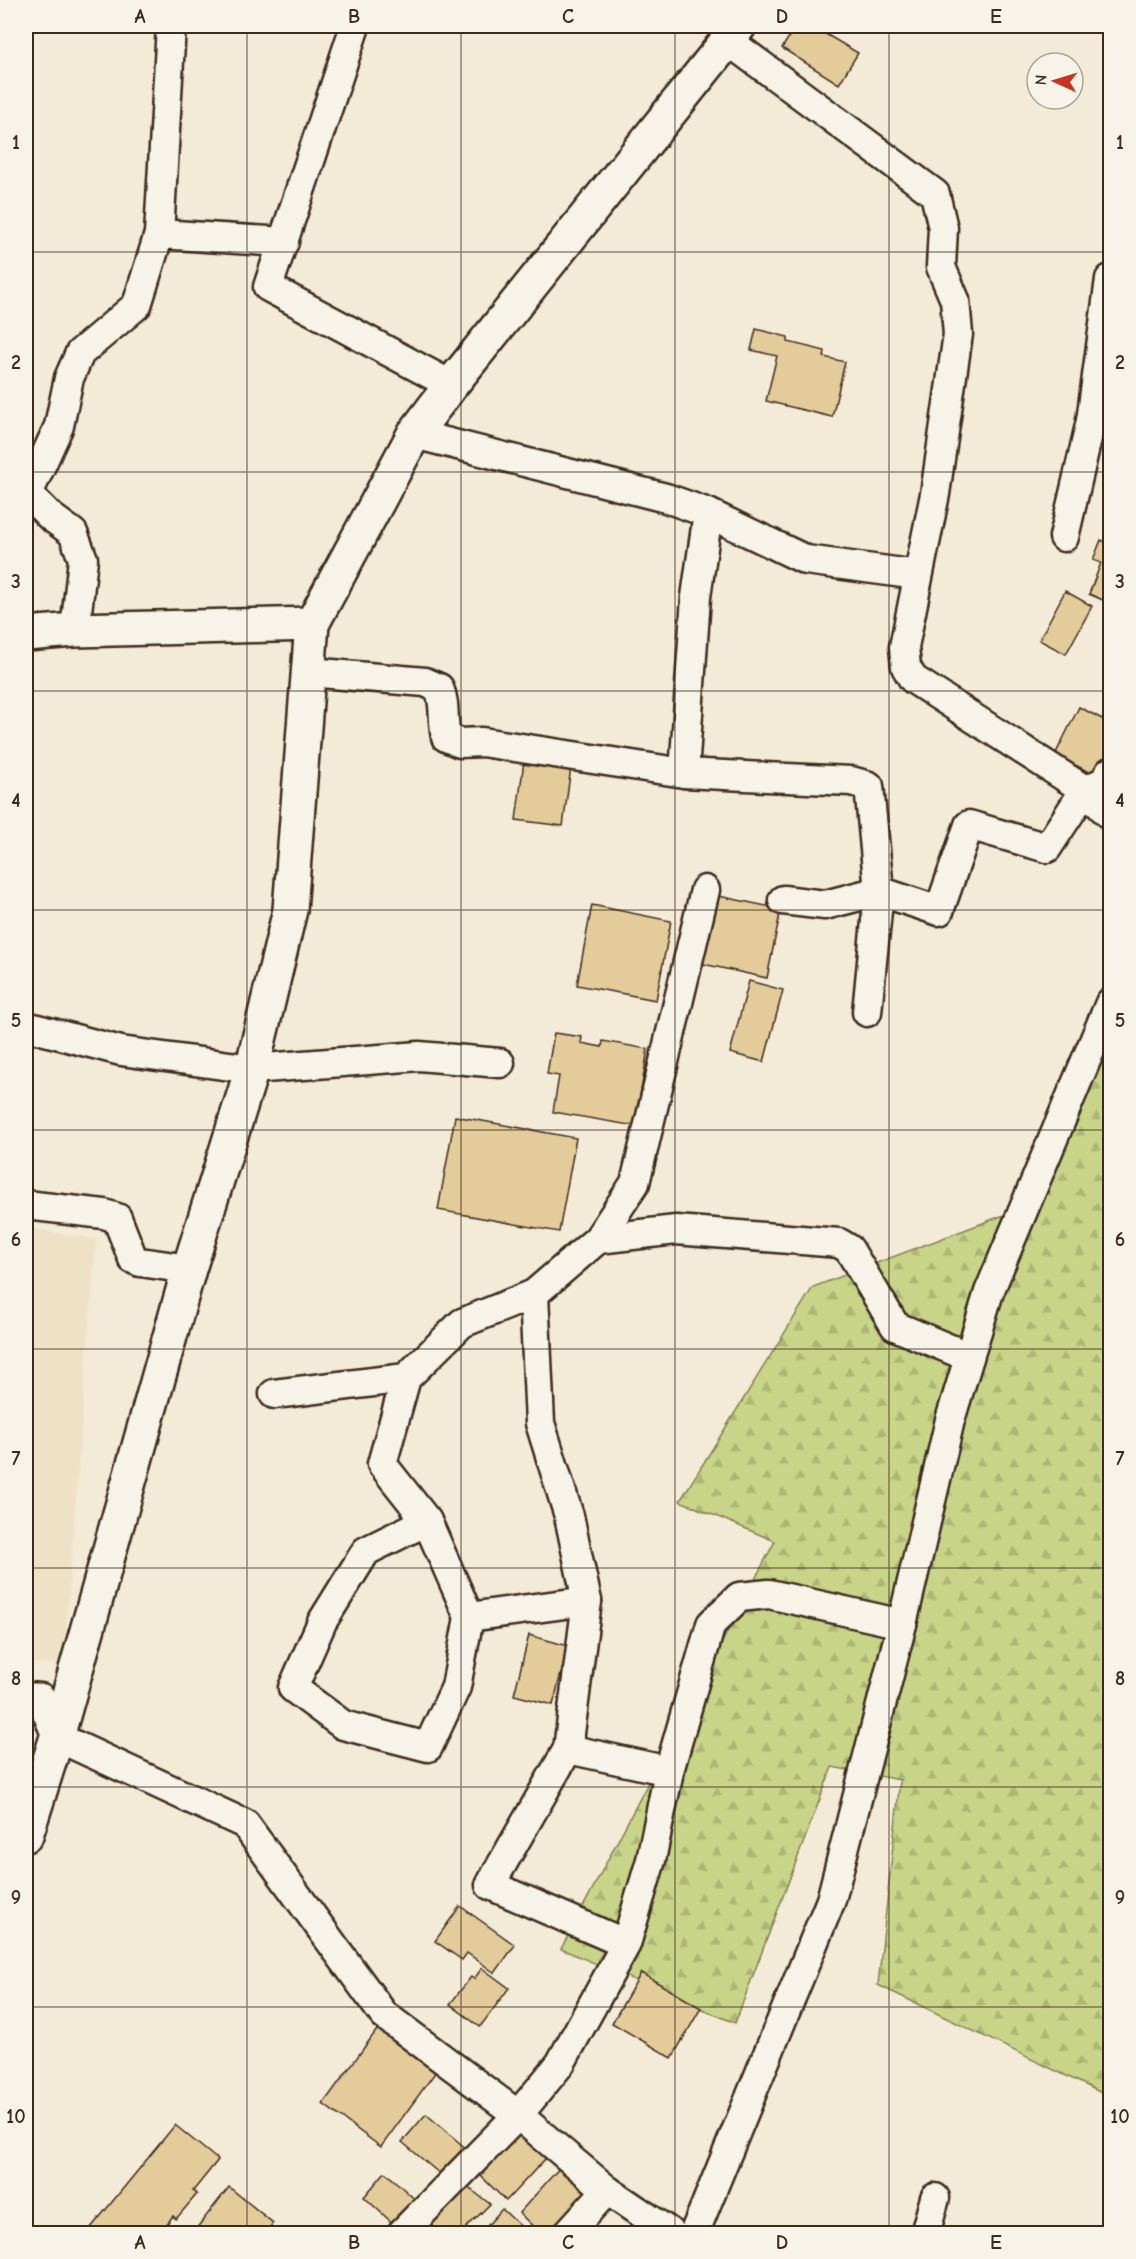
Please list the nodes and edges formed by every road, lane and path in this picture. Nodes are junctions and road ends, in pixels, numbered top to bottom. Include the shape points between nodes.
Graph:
1 (171, 26) edge
2 (355, 26) edge
3 (733, 33) edge
4 (159, 234) junction
5 (285, 242) junction
6 (1110, 279) edge
7 (451, 385) junction
8 (1101, 420) edge
9 (414, 435) junction
10 (27, 493) edge
11 (708, 513) junction
12 (1064, 537) dead end
13 (918, 575) junction
14 (312, 624) junction
15 (75, 630) junction
16 (26, 634) edge
17 (309, 672) junction
18 (1110, 772) edge
19 (684, 773) junction
20 (1085, 790) junction
21 (1110, 815) edge
22 (705, 890) dead end
23 (879, 891) junction
24 (783, 900) dead end
25 (1110, 1003) edge
26 (867, 1012) dead end
27 (26, 1026) edge
28 (500, 1063) dead end
29 (252, 1069) junction
30 (26, 1205) edge
31 (598, 1239) junction
32 (189, 1269) junction
33 (534, 1294) junction
34 (969, 1357) junction
35 (406, 1378) junction
36 (274, 1394) dead end
37 (427, 1521) junction
38 (587, 1601) junction
39 (469, 1617) junction
40 (902, 1624) junction
41 (26, 1697) edge
42 (57, 1737) junction
43 (568, 1749) junction
44 (669, 1771) junction
45 (26, 1835) edge
46 (626, 1944) junction
47 (518, 2115) junction
48 (607, 2190) junction
49 (936, 2198) dead end
50 (401, 2234) edge
51 (567, 2234) edge
52 (672, 2234) edge
53 (694, 2234) edge
54 (926, 2234) edge

1 - 4 street
2 - 5 street
3 - 7 main road
3 - 13 street via 935,194 943,228 940,267 955,300 958,334 935,494
4 - 5 street
4 - 10 street via 137,305 80,353 69,378 59,426
5 - 7 street via 268,287
6 - 8 street
7 - 9 main road
8 - 12 street
9 - 11 street via 666,498
9 - 14 main road
10 - 15 street via 73,533 82,559
11 - 13 street via 806,560
11 - 19 street via 696,597
13 - 20 street via 904,647 906,667 913,679
14 - 15 main road
14 - 17 main road
15 - 16 main road
17 - 19 street via 426,682 439,688 445,701 446,737 460,743 482,742
17 - 29 main road via 290,910
18 - 20 street via 1104,782
19 - 23 street via 851,781 869,786
20 - 21 street
20 - 23 street via 1047,848 969,825 939,911
22 - 31 street via 635,1183
23 - 24 street via 825,905
23 - 26 street
25 - 34 street via 989,1292
27 - 29 street via 121,1051
28 - 29 street via 419,1056
29 - 32 main road
30 - 32 street via 117,1218 133,1259
31 - 33 street
31 - 34 street via 676,1230 839,1243 849,1249 895,1326
32 - 42 main road
33 - 35 street via 462,1323
33 - 38 street via 540,1423 569,1516
34 - 40 street via 950,1420
35 - 36 street
35 - 37 street via 382,1464
37 - 39 street
37 - 39 street via 366,1551 322,1622 293,1688 343,1725 428,1747 456,1687
38 - 39 street
38 - 43 street
40 - 44 street via 769,1594 739,1597 711,1624
40 - 53 street via 831,1900
41 - 42 street via 41,1698
42 - 45 main road
42 - 47 street via 245,1824 384,2014
43 - 44 street
43 - 46 street via 490,1885
44 - 46 street via 651,1860
46 - 47 street via 560,2064
47 - 48 street
47 - 50 street
48 - 51 street
48 - 52 street
49 - 54 street

